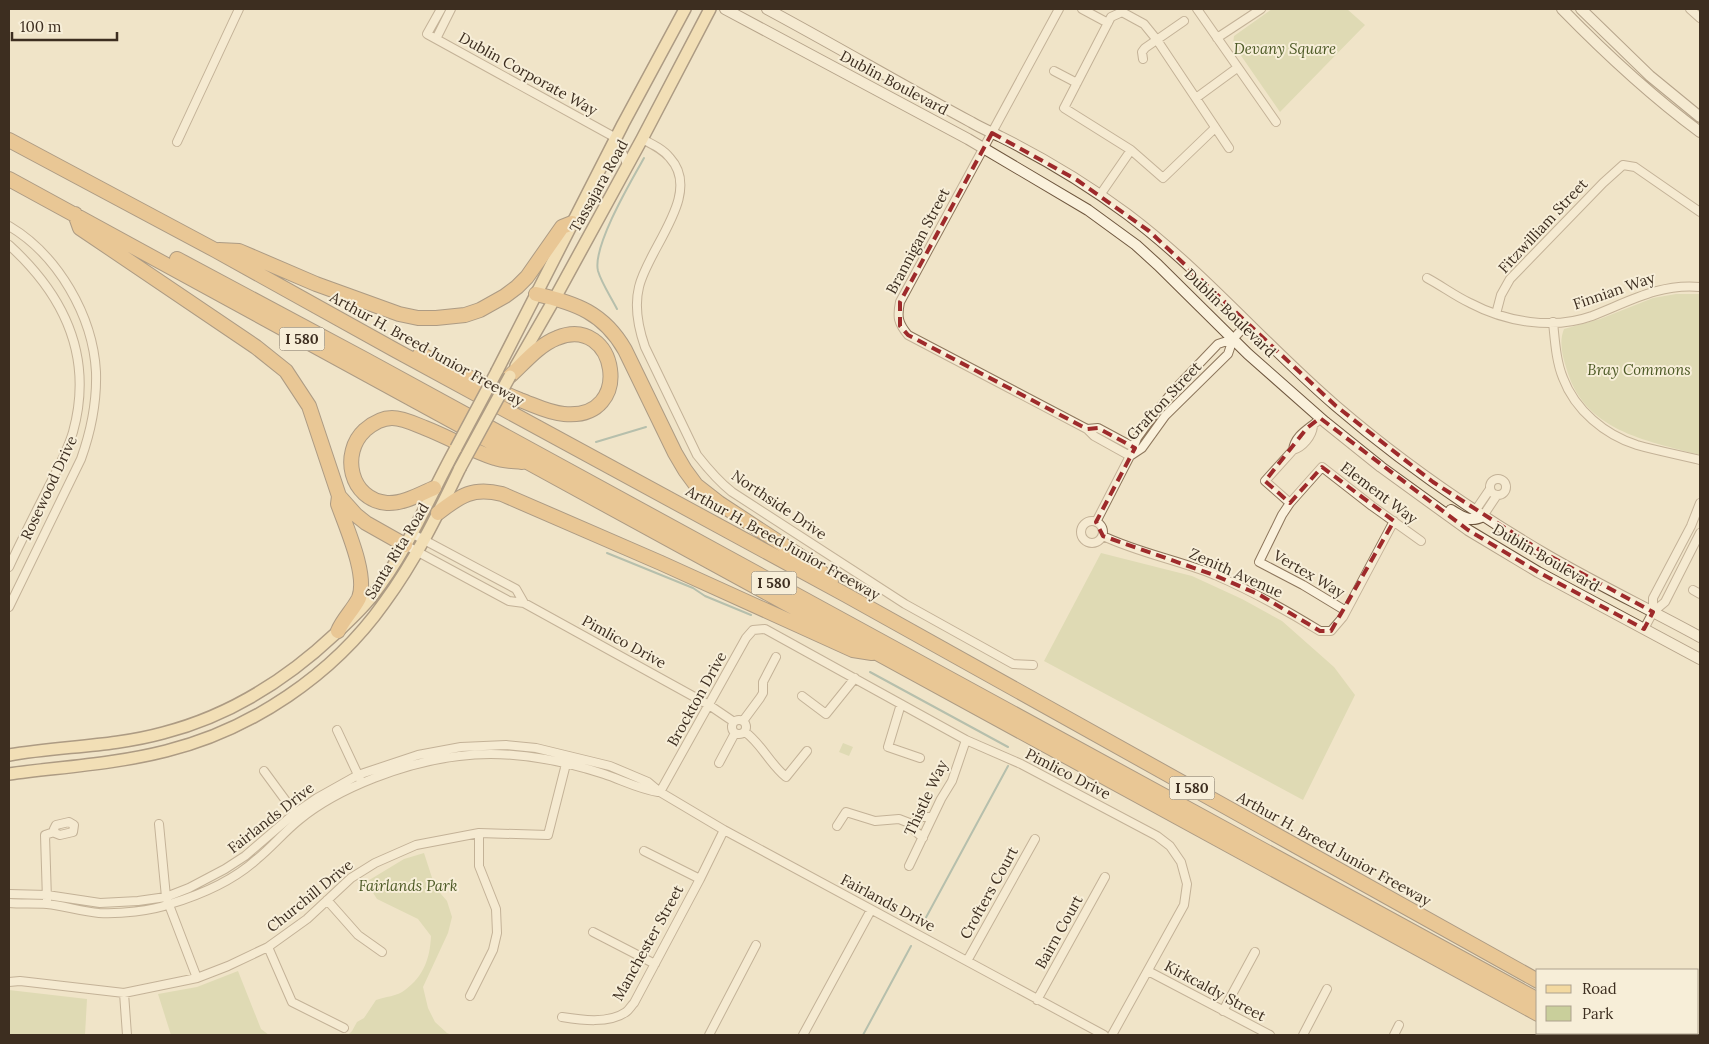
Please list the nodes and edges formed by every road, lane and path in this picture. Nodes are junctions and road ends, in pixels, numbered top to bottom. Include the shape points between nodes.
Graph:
1 (239, 9) edge
2 (441, 9) edge
3 (451, 9) edge
4 (684, 9) edge
5 (710, 9) edge
6 (724, 9) edge
7 (767, 9) edge
8 (1059, 9) edge
9 (1082, 9) edge
10 (1197, 9) edge
11 (1260, 9) edge
12 (1562, 9) edge
13 (1581, 9) edge
14 (1690, 9) edge
15 (1700, 18) edge
16 (1184, 20) dead end
17 (1108, 23) junction
18 (1217, 38) junction
19 (436, 39) junction
20 (1157, 40) junction
21 (1143, 58) dead end
22 (1237, 68) junction
23 (1054, 71) dead end
24 (1077, 83) junction
25 (1196, 98) junction
26 (1700, 117) edge
27 (1276, 122) dead end
28 (1216, 128) junction
29 (1700, 132) edge
30 (992, 133) junction
31 (616, 138) junction
32 (642, 139) junction
33 (9, 140) edge
34 (177, 142) dead end
35 (983, 148) junction
36 (1229, 148) dead end
37 (1131, 150) junction
38 (628, 164) junction
39 (9, 169) edge
40 (9, 179) edge
41 (1100, 195) junction
42 (1700, 212) edge
43 (75, 214) junction
44 (572, 223) junction
45 (9, 226) edge
46 (9, 244) edge
47 (215, 250) junction
48 (1428, 278) dead end
49 (1700, 287) edge
50 (536, 294) junction
51 (555, 298) junction
52 (1496, 314) junction
53 (1553, 322) junction
54 (1247, 324) junction
55 (1233, 339) junction
56 (395, 350) junction
57 (504, 374) junction
58 (1321, 418) junction
59 (1087, 429) junction
60 (1136, 449) junction
61 (1130, 456) junction
62 (1700, 460) edge
63 (530, 463) junction
64 (1401, 481) junction
65 (434, 488) junction
66 (1490, 489) junction
67 (1497, 495) junction
68 (339, 496) junction
69 (1290, 503) junction
70 (1700, 503) edge
71 (438, 513) junction
72 (1479, 513) junction
73 (1394, 521) junction
74 (1096, 522) junction
75 (1700, 533) edge
76 (1103, 536) junction
77 (408, 539) junction
78 (424, 539) junction
79 (1421, 541) dead end
80 (417, 551) junction
81 (9, 567) edge
82 (846, 595) junction
83 (524, 603) junction
84 (9, 607) edge
85 (1346, 611) junction
86 (1653, 612) junction
87 (765, 629) joint
88 (1644, 629) junction
89 (338, 631) junction
90 (1700, 637) edge
91 (883, 655) junction
92 (776, 657) dead end
93 (1700, 660) edge
94 (1033, 665) dead end
95 (854, 678) junction
96 (802, 696) dead end
97 (900, 704) junction
98 (709, 705) junction
99 (743, 721) junction
100 (734, 722) junction
101 (337, 730) dead end
102 (745, 732) junction
103 (735, 734) junction
104 (966, 740) junction
105 (806, 751) dead end
106 (9, 755) edge
107 (568, 755) junction
108 (920, 758) dead end
109 (718, 763) dead end
110 (566, 764) junction
111 (264, 771) dead end
112 (9, 774) edge
113 (360, 779) junction
114 (660, 792) junction
115 (297, 816) junction
116 (932, 817) junction
117 (160, 824) dead end
118 (912, 824) junction
119 (837, 826) dead end
120 (724, 830) junction
121 (54, 832) dead end
122 (479, 833) junction
123 (923, 838) junction
124 (1035, 838) dead end
125 (644, 851) dead end
126 (909, 866) dead end
127 (1105, 877) dead end
128 (700, 879) junction
129 (9, 894) edge
130 (48, 895) junction
131 (166, 897) junction
132 (327, 900) junction
133 (9, 903) edge
134 (47, 904) junction
135 (169, 905) junction
136 (870, 910) junction
137 (593, 932) dead end
138 (756, 945) dead end
139 (268, 947) junction
140 (382, 952) dead end
141 (1255, 952) dead end
142 (967, 961) junction
143 (655, 964) junction
144 (1148, 971) junction
145 (197, 978) junction
146 (1536, 980) edge
147 (9, 982) edge
148 (1327, 989) dead end
149 (124, 993) junction
150 (470, 996) dead end
151 (1536, 999) edge
152 (1037, 1000) junction
153 (1223, 1011) junction
154 (1536, 1013) edge
155 (562, 1017) dead end
156 (1399, 1025) dead end
157 (344, 1028) dead end
158 (127, 1035) edge
159 (709, 1035) edge
160 (803, 1035) edge
161 (1104, 1035) edge
162 (1112, 1035) edge
163 (1270, 1035) edge
164 (1303, 1035) edge
165 (1394, 1035) edge

1 - 34 street
2 - 19 street, Dublin Corporate Way via 427,34
3 - 19 street
4 - 31 main road, Tassajara Road
5 - 32 main road, Tassajara Road
6 - 35 main road, Dublin Boulevard
7 - 30 main road, Dublin Boulevard
8 - 30 street, Brannigan Street
9 - 17 street
10 - 18 street
11 - 18 street
12 - 29 main road via 1641,86
13 - 26 main road via 1650,76
14 - 15 street
16 - 20 street
17 - 20 street via 1111,17 1122,12 1144,24
17 - 24 street
18 - 22 street
19 - 31 street, Dublin Corporate Way
20 - 21 street via 1145,48
20 - 25 street
22 - 25 street
22 - 27 street
23 - 24 street
24 - 37 street via 1064,108
25 - 28 street
28 - 36 street
28 - 37 street via 1163,178
30 - 35 street, Brannigan Street
30 - 41 main road, Dublin Boulevard
31 - 38 street
31 - 44 main road, Tassajara Road
32 - 38 main road, Tassajara Road
32 - 94 street, Northside Drive via 670,157 682,186 680,200 648,261 639,288 637,318 645,347 697,454 707,468 732,492 905,604 1013,664
33 - 47 highway, Arthur H. Breed Junior Freeway / I 580
35 - 55 main road, Dublin Boulevard via 1112,226 1158,265
35 - 59 street, Brannigan Street via 900,302 900,326 908,336
37 - 41 street
38 - 51 main road, Tassajara Road
39 - 151 highway, I 580 via 366,360
40 - 43 highway, I 580
41 - 54 main road, Dublin Boulevard via 1172,250
42 - 52 street, Fitzwilliam Street via 1635,167 1623,165 1510,279
43 - 63 highway, I 580
43 - 68 highway via 80,228 256,347 286,371 309,406
44 - 47 highway via 562,227 527,276 505,296 480,310 436,318 399,314 239,251
44 - 50 main road, Tassajara Road
45 - 84 street, Rosewood Drive via 38,249 72,292 91,343 96,380 93,416 81,459
46 - 81 street, Rosewood Drive via 45,282 57,300 75,347 79,372 76,414 66,453
47 - 56 highway, Arthur H. Breed Junior Freeway / I 580
48 - 52 street, Finnian Way via 1469,303
49 - 53 street, Finnian Way via 1665,288 1642,294 1590,317
50 - 51 highway
50 - 57 main road, Tassajara Road
51 - 57 main road, Tassajara Road
51 - 82 highway via 596,317 617,335 675,453 696,485 812,564
52 - 53 street, Finnian Way via 1512,320
53 - 62 street via 1563,380 1592,420 1636,445
54 - 55 street, Grafton Street
54 - 72 main road, Dublin Boulevard via 1360,426
55 - 58 main road, Dublin Boulevard
55 - 60 street, Grafton Street via 1228,354
55 - 60 street, Grafton Street via 1218,344 1175,389 1137,438
56 - 57 highway via 415,352 484,385 562,414 581,413 596,406 609,388 612,370 604,351 594,341 572,334 548,342
56 - 82 highway, Arthur H. Breed Junior Freeway / I 580
57 - 65 main road, Santa Rita Road, bridge
57 - 71 main road, Santa Rita Road, bridge
58 - 64 main road, Dublin Boulevard
58 - 69 street via 1307,428 1294,443 1293,450 1265,481
59 - 60 street, Brannigan Street via 1098,428
59 - 61 street, Brannigan Street
60 - 61 street, Grafton Street
61 - 74 street, Grafton Street
63 - 65 highway via 496,458 408,421 392,418 379,420 361,434 351,454 350,466 359,487 373,499 393,503
63 - 91 highway, I 580
64 - 72 main road via 1463,518 1474,520
64 - 88 main road, Dublin Boulevard via 1476,534 1538,572
65 - 77 main road, Santa Rita Road
66 - 67 street
66 - 67 street via 1494,480 1503,481 1505,490
66 - 72 street
67 - 72 street
68 - 77 highway via 366,523
68 - 89 highway via 338,504 362,582 358,599
69 - 73 street, Element Way via 1322,467
69 - 85 street, Vertex Way via 1259,562
70 - 86 street via 1653,598
71 - 78 main road, Santa Rita Road
71 - 91 highway via 456,498 469,493 488,490 502,494 854,650
72 - 86 main road, Dublin Boulevard via 1546,554
73 - 79 street, Element Way
73 - 85 street
74 - 76 street via 1103,528
74 - 76 street via 1084,524 1082,538 1095,544
75 - 86 street via 1665,602
76 - 85 street, Zenith Avenue via 1260,595 1320,631 1331,632
77 - 78 street, Pimlico Drive
77 - 80 street, Pimlico Drive
77 - 89 main road, Santa Rita Road via 372,596
78 - 80 main road, Santa Rita Road
78 - 83 street, Pimlico Drive via 516,589
80 - 83 street, Pimlico Drive via 509,601
80 - 112 main road, Santa Rita Road via 383,605 346,647 303,685 256,715 167,751
82 - 146 highway, Arthur H. Breed Junior Freeway / I 580
83 - 98 street, Pimlico Drive
86 - 88 street
86 - 90 main road, Dublin Boulevard
87 - 95 street, Pimlico Drive
87 - 98 street, Brockton Drive via 753,630 746,638
88 - 93 main road, Dublin Boulevard
89 - 106 main road, Santa Rita Road via 314,654 272,685 248,700 194,724 123,741
91 - 154 highway, I 580
92 - 99 street via 763,682 763,693
95 - 96 street via 826,714
95 - 97 street, Pimlico Drive
97 - 104 street, Pimlico Drive
97 - 108 street via 888,747
98 - 100 street, Pimlico Drive
98 - 114 street, Brockton Drive
99 - 100 street
99 - 102 street via 747,728
100 - 103 street
101 - 113 street
102 - 103 street
102 - 105 street via 786,776
103 - 109 street
104 - 116 street, Thistle Way via 952,781
104 - 144 street, Pimlico Drive via 1091,800 1170,846 1181,862 1187,884 1184,905
107 - 110 street, Churchill Drive
107 - 113 street, Fairlands Drive via 506,745 461,747 418,755
107 - 114 street, Fairlands Drive via 610,766 648,782
110 - 113 street, Fairlands Drive via 507,754 459,756
110 - 114 street, Fairlands Drive
110 - 122 street, Churchill Drive via 548,835
111 - 115 street
113 - 115 street, Fairlands Drive
114 - 120 street, Fairlands Drive
115 - 131 street, Fairlands Drive via 245,856 189,888
115 - 135 street, Fairlands Drive via 256,860 198,894
116 - 118 street via 921,817
116 - 123 street, Thistle Way
117 - 131 street
118 - 119 street via 899,819 875,821 846,812
118 - 123 street
120 - 128 street, Manchester Street
120 - 136 street, Fairlands Drive
121 - 130 street via 45,835
122 - 132 street, Churchill Drive via 416,845 375,863 351,878
122 - 150 street via 479,866 496,910 498,933
123 - 126 street, Thistle Way
124 - 142 street, Crofters Court
125 - 128 street
127 - 152 street, Bairn Court
128 - 143 street, Manchester Street
129 - 130 street, Fairlands Drive
130 - 131 street, Fairlands Drive via 100,904
130 - 134 street
131 - 135 street
132 - 139 street, Churchill Drive
132 - 140 street via 358,935
133 - 134 street, Fairlands Drive
134 - 135 street, Fairlands Drive via 100,913
135 - 145 street
136 - 142 street, Fairlands Drive
136 - 160 street
137 - 143 street
138 - 159 street
139 - 145 street, Churchill Drive
139 - 157 street via 292,1002
141 - 153 street
142 - 152 street, Fairlands Drive
143 - 155 street, Manchester Street via 627,1012 607,1019
144 - 153 street, Kirkcaldy Street
144 - 162 street, Pimlico Drive
145 - 149 street, Churchill Drive
147 - 149 street, Churchill Drive
148 - 164 street
149 - 158 street
152 - 161 street, Fairlands Drive
153 - 163 street, Kirkcaldy Street
156 - 165 street

